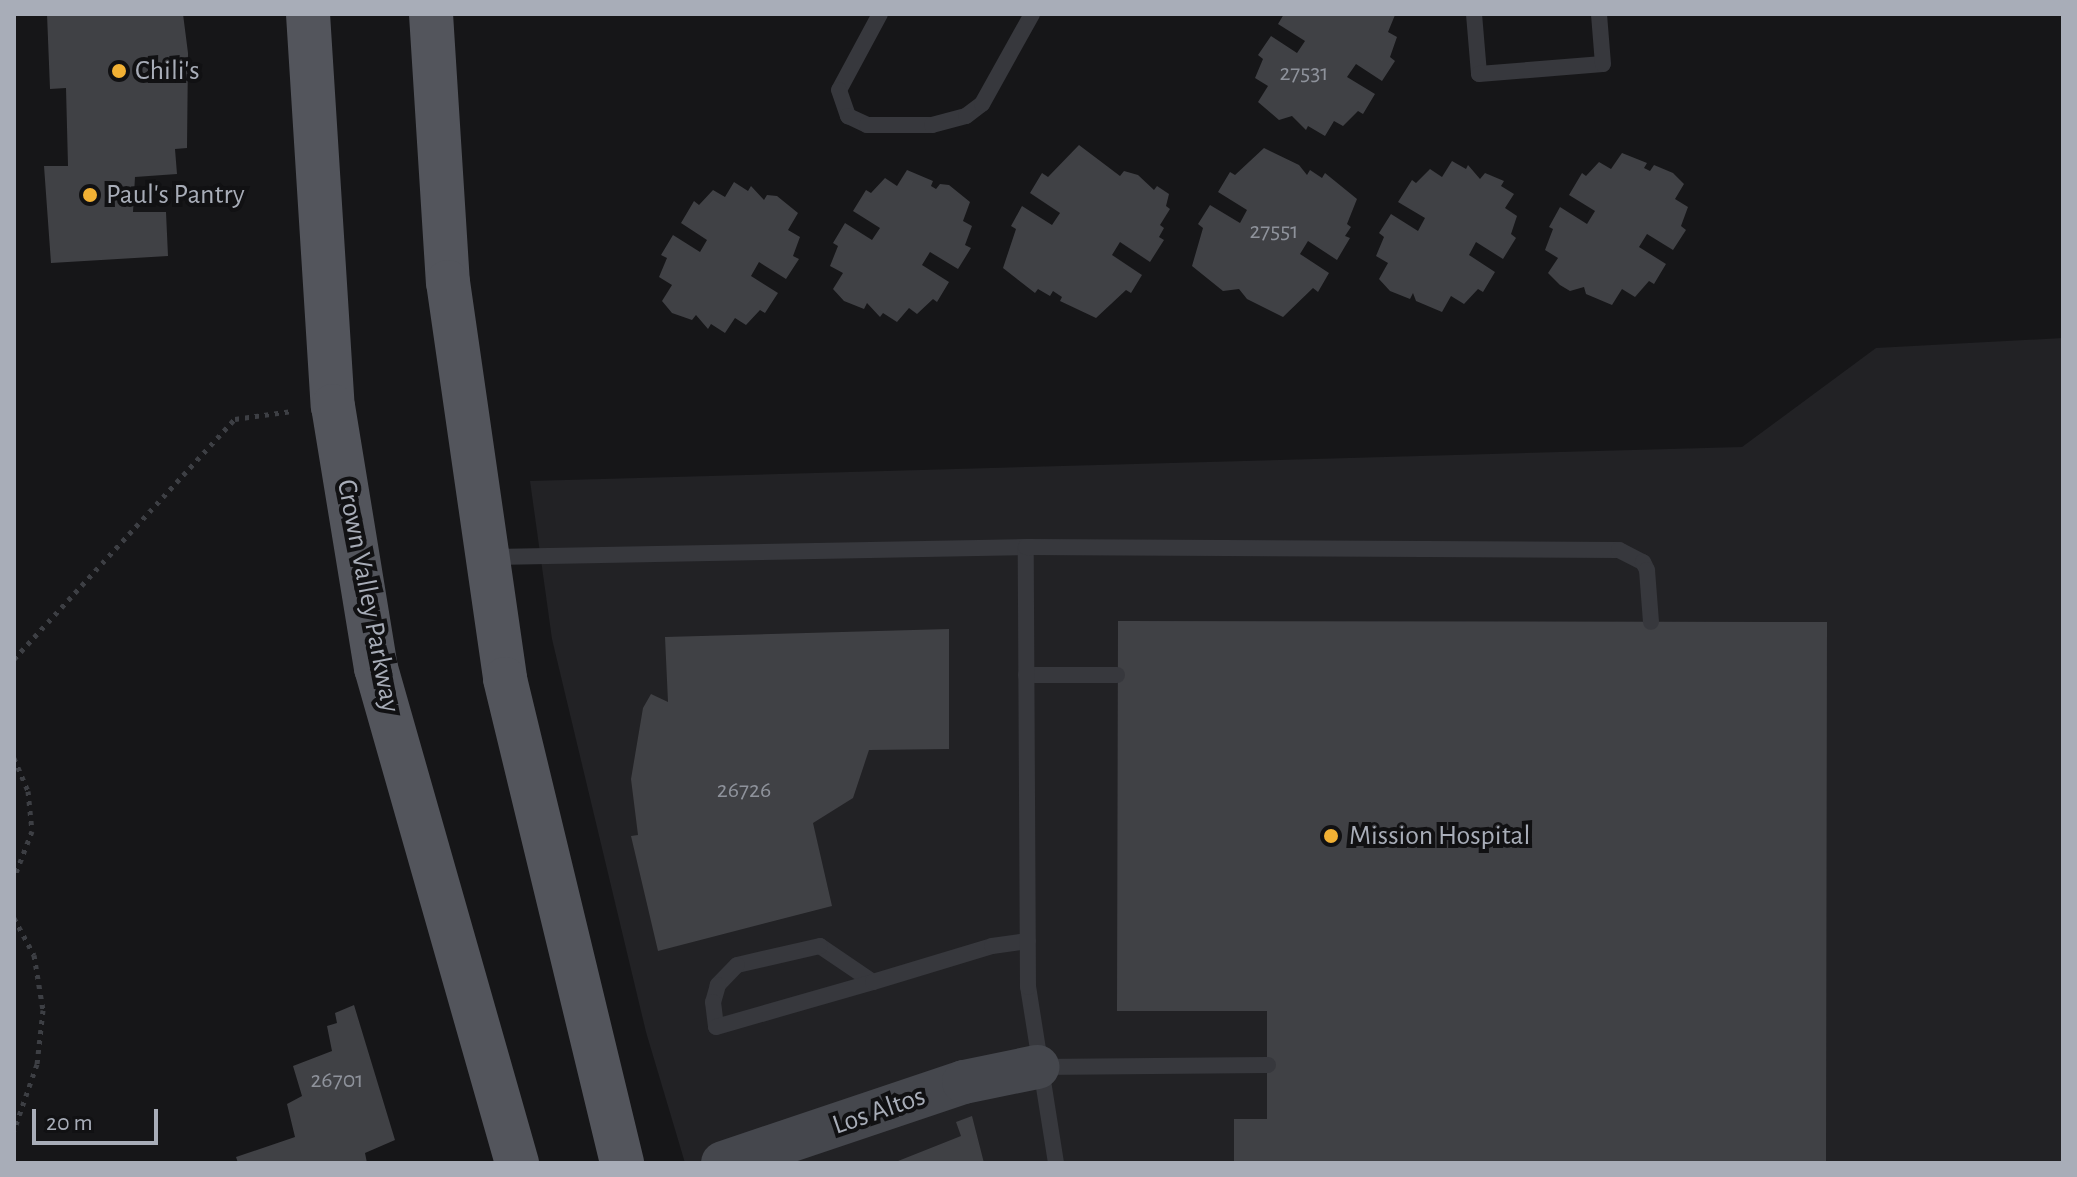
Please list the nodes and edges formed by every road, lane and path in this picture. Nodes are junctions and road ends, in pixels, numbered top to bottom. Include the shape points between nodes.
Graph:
1 (308, 14) edge
2 (431, 14) edge
3 (880, 14) edge
4 (1032, 14) edge
5 (1474, 14) edge
6 (1599, 14) edge
7 (333, 406) junction
8 (1026, 547) junction
9 (486, 557) junction
10 (1651, 622) dead end
11 (14, 659) edge
12 (1026, 675) junction
13 (1117, 675) dead end
14 (14, 758) edge
15 (14, 878) edge
16 (14, 918) edge
17 (1028, 941) junction
18 (873, 982) junction
19 (1268, 1065) dead end
20 (1037, 1067) junction
21 (14, 1130) edge
22 (517, 1163) edge
23 (622, 1163) edge
24 (723, 1163) edge
25 (1056, 1163) edge

1 - 7 main road, Crown Valley Parkway
2 - 9 main road via 448,282
3 - 4 lane via 839,90 848,116 867,125 932,125 966,116 982,104
5 - 6 lane via 1479,74 1603,64
7 - 11 path via 235,419
7 - 22 main road, Crown Valley Parkway via 376,668
8 - 9 lane
8 - 10 lane via 1619,550 1632,554 1647,570
8 - 12 lane
9 - 23 main road via 505,679 542,847
12 - 13 lane
12 - 17 lane
14 - 15 path via 28,791 32,831
16 - 21 path via 34,955 43,1010 37,1064
17 - 18 lane via 992,946
17 - 20 lane
18 - 18 lane via 820,946 737,965 718,985 713,1002 716,1027
19 - 20 lane
20 - 24 street, Los Altos via 964,1082
20 - 25 lane

